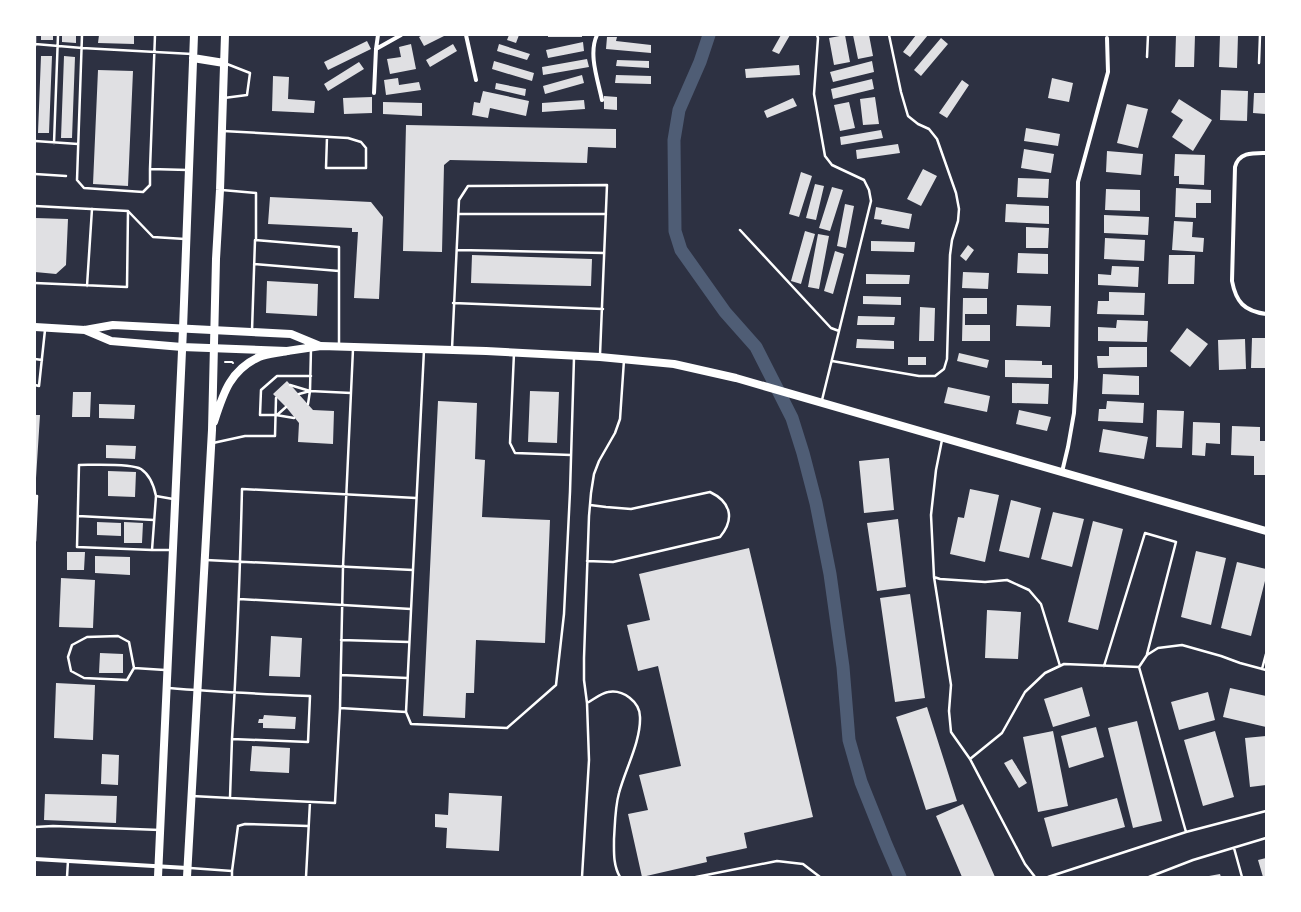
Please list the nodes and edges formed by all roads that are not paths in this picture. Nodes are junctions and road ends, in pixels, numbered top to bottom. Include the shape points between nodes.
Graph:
1 (35, 35) edge
2 (58, 35) edge
3 (82, 35) edge
4 (155, 35) edge
5 (194, 35) edge
6 (225, 35) edge
7 (378, 35) edge
8 (401, 35) edge
9 (466, 35) edge
10 (597, 35) edge
11 (817, 35) edge
12 (889, 35) edge
13 (1148, 35) edge
14 (1260, 35) edge
15 (1107, 38) dead end
16 (35, 44) edge
17 (58, 46) junction
18 (82, 48) junction
19 (376, 49) junction
20 (155, 52) junction
21 (193, 56) junction
22 (1147, 57) dead end
23 (1259, 63) dead end
24 (224, 64) junction
25 (476, 80) dead end
26 (374, 93) dead end
27 (223, 98) junction
28 (602, 100) dead end
29 (222, 130) junction
30 (327, 137) junction
31 (35, 141) edge
32 (54, 143) junction
33 (78, 144) junction
34 (1266, 153) edge
35 (150, 169) junction
36 (189, 170) junction
37 (35, 174) edge
38 (66, 176) dead end
39 (220, 190) junction
40 (35, 206) edge
41 (92, 209) junction
42 (128, 210) junction
43 (459, 214) junction
44 (606, 214) junction
45 (740, 230) dead end
46 (186, 240) junction
47 (256, 240) junction
48 (457, 250) junction
49 (604, 253) junction
50 (254, 264) junction
51 (339, 271) junction
52 (35, 283) edge
53 (87, 286) junction
54 (454, 303) junction
55 (603, 309) junction
56 (1266, 314) edge
57 (35, 327) edge
58 (45, 328) junction
59 (183, 329) junction
60 (85, 330) junction
61 (214, 330) junction
62 (839, 331) junction
63 (252, 332) junction
64 (321, 346) junction
65 (182, 347) junction
66 (213, 347) junction
67 (312, 347) junction
68 (339, 347) junction
69 (353, 347) junction
70 (286, 350) junction
71 (424, 350) junction
72 (452, 350) junction
73 (514, 353) junction
74 (574, 356) junction
75 (600, 357) junction
76 (35, 359) edge
77 (42, 360) junction
78 (624, 360) junction
79 (832, 362) junction
80 (311, 376) junction
81 (35, 385) edge
82 (290, 385) dead end
83 (310, 391) junction
84 (351, 393) junction
85 (299, 394) dead end
86 (276, 398) dead end
87 (822, 403) junction
88 (308, 404) dead end
89 (286, 407) dead end
90 (276, 415) junction
91 (294, 418) dead end
92 (212, 430) junction
93 (942, 438) junction
94 (211, 443) junction
95 (571, 455) junction
96 (1062, 472) junction
97 (346, 494) junction
98 (35, 496) edge
99 (156, 496) junction
100 (416, 498) junction
101 (175, 500) junction
102 (590, 505) junction
103 (78, 516) junction
104 (154, 520) junction
105 (1266, 531) edge
106 (35, 541) edge
107 (152, 550) junction
108 (173, 550) junction
109 (204, 560) junction
110 (587, 561) junction
111 (240, 562) junction
112 (343, 567) junction
113 (413, 570) junction
114 (934, 577) junction
115 (239, 599) junction
116 (342, 606) junction
117 (411, 610) junction
118 (341, 640) junction
119 (409, 642) junction
120 (1147, 654) junction
121 (1266, 654) edge
122 (1060, 666) junction
123 (1104, 666) junction
124 (1139, 667) junction
125 (134, 668) junction
126 (1262, 669) junction
127 (168, 670) junction
128 (1266, 670) edge
129 (341, 675) junction
130 (407, 678) junction
131 (166, 688) junction
132 (197, 690) junction
133 (235, 692) junction
134 (587, 703) junction
135 (340, 708) junction
136 (406, 712) junction
137 (232, 738) junction
138 (970, 759) junction
139 (192, 796) junction
140 (230, 798) junction
141 (310, 802) junction
142 (1266, 811) edge
143 (308, 826) junction
144 (35, 827) edge
145 (160, 830) junction
146 (1186, 832) junction
147 (1266, 838) edge
148 (1234, 848) junction
149 (35, 859) edge
150 (68, 861) junction
151 (158, 866) junction
152 (187, 868) junction
153 (232, 871) junction
154 (67, 877) edge
155 (158, 877) edge
156 (187, 877) edge
157 (232, 877) edge
158 (306, 877) edge
159 (582, 877) edge
160 (620, 877) edge
161 (696, 877) edge
162 (820, 877) edge
163 (1035, 877) edge
164 (1048, 877) edge
165 (1149, 877) edge
166 (1242, 877) edge

1 - 16 lane
2 - 17 lane
3 - 18 lane
4 - 20 lane
5 - 21 main road
6 - 24 main road
7 - 19 street
8 - 19 street
9 - 25 street
10 - 28 street via 594,42 594,60
11 - 62 lane via 814,94 825,156 832,165 864,180 871,201
12 - 79 lane via 900,92 908,116 929,129 937,139 959,209 950,255 947,359 944,369 935,376
13 - 22 lane
14 - 23 lane
15 - 96 street via 1108,72 1078,182 1075,406
16 - 17 lane
17 - 18 lane
17 - 32 lane
18 - 20 lane
18 - 33 lane
19 - 26 street
20 - 21 lane
20 - 35 lane
21 - 24 main road
21 - 36 main road
24 - 27 main road
24 - 27 lane via 250,73 247,95
27 - 29 main road
29 - 30 lane
29 - 39 main road
30 - 30 lane via 348,138 361,142 366,148 366,168 326,168
31 - 32 lane
32 - 33 lane
33 - 35 lane via 77,180 84,188 143,192 150,185
34 - 56 street via 1244,155 1236,162 1232,281 1237,299 1248,309
35 - 36 lane
36 - 46 main road
37 - 38 lane
39 - 47 lane via 256,193
39 - 61 main road
40 - 41 lane
41 - 42 lane
41 - 53 lane
42 - 46 lane via 153,237
42 - 53 lane via 126,287
43 - 44 lane
43 - 44 lane via 459,200 468,186 607,185
43 - 48 lane
44 - 49 lane
45 - 62 lane via 831,328
46 - 59 main road
47 - 50 lane
47 - 51 lane via 339,247
48 - 49 lane
48 - 54 lane
49 - 55 lane
50 - 51 lane
50 - 63 lane
51 - 68 lane
52 - 53 lane
54 - 55 lane
54 - 72 lane
55 - 75 lane
57 - 58 main road
58 - 60 main road
58 - 77 lane
59 - 60 main road via 113,326
59 - 61 main road
59 - 65 main road
60 - 65 main road via 111,341
61 - 63 main road
61 - 66 main road
62 - 79 lane
63 - 64 main road via 291,334
64 - 67 main road
64 - 68 main road
65 - 66 main road
65 - 101 main road
66 - 70 main road
66 - 92 main road
67 - 70 main road
67 - 80 lane
68 - 69 main road
69 - 71 main road
69 - 84 lane
70 - 92 main road via 260,357 235,375 225,389
71 - 72 main road
71 - 100 lane
72 - 73 main road
73 - 74 main road
73 - 95 lane via 510,443 515,453
74 - 75 main road
74 - 95 lane
75 - 78 main road
76 - 77 lane
77 - 81 lane via 39,386
78 - 87 main road via 674,364 736,378
78 - 102 lane via 620,419 596,468
79 - 87 lane
80 - 83 lane
80 - 90 lane via 277,376 261,390 260,415
82 - 83 lane
83 - 84 lane
83 - 85 lane
83 - 88 lane
84 - 97 lane
86 - 90 lane
87 - 93 main road
89 - 90 lane
90 - 91 lane
90 - 94 lane via 275,436 245,436
92 - 94 main road
93 - 96 main road
93 - 114 lane via 931,515
94 - 109 main road
95 - 136 lane via 564,614 556,685 507,728 411,724
96 - 105 main road
97 - 100 lane
97 - 111 lane via 242,489
97 - 112 lane
98 - 106 lane
99 - 101 lane
99 - 103 lane via 154,485 140,469 127,466 79,465
99 - 104 lane
100 - 113 lane
101 - 108 main road
102 - 110 lane
102 - 110 lane via 631,508 710,492 720,497 727,507 729,516 727,529 720,537 613,562
103 - 104 lane
103 - 107 lane via 77,547
104 - 107 lane
107 - 108 lane
108 - 127 main road
109 - 111 lane
109 - 132 main road
110 - 134 lane via 584,658
111 - 112 lane
111 - 115 lane
112 - 113 lane
112 - 116 lane
113 - 117 lane
114 - 122 lane via 985,582 1006,580 1029,590 1041,604
114 - 138 lane via 951,685 948,711 951,732
115 - 116 lane
115 - 133 lane
116 - 117 lane
116 - 118 lane
117 - 119 lane
118 - 119 lane
118 - 129 lane
119 - 130 lane
120 - 123 lane via 1176,542 1144,534
120 - 124 lane
120 - 126 lane via 1158,648 1182,646
121 - 126 lane
122 - 123 lane
122 - 138 lane via 1045,673 1026,692 1002,733
123 - 124 lane
124 - 146 lane
125 - 125 lane via 129,642 118,636 87,637 72,645 68,657 71,671 84,678 127,680
125 - 127 lane
126 - 128 lane
127 - 131 main road
129 - 130 lane
129 - 135 lane
130 - 136 lane
131 - 132 lane
131 - 145 main road
132 - 133 lane
132 - 139 main road
133 - 137 lane
133 - 137 lane via 310,696 308,742
134 - 159 lane via 589,760
134 - 160 lane via 608,692 618,692 630,696 638,707 640,716 636,739 618,795 614,858 615,869
135 - 136 lane
135 - 141 lane via 335,803
137 - 140 lane
138 - 163 lane via 1025,864
139 - 140 lane
139 - 152 main road
140 - 141 lane
141 - 143 lane
142 - 146 lane
143 - 153 lane via 238,826
143 - 158 lane
144 - 145 lane
145 - 151 main road
146 - 164 lane
147 - 148 lane
148 - 165 lane via 1192,860
148 - 166 lane
149 - 150 street
150 - 151 street
150 - 154 lane
151 - 152 street
151 - 155 main road
152 - 153 lane
152 - 156 main road
153 - 157 lane
161 - 162 lane via 777,861 803,864

